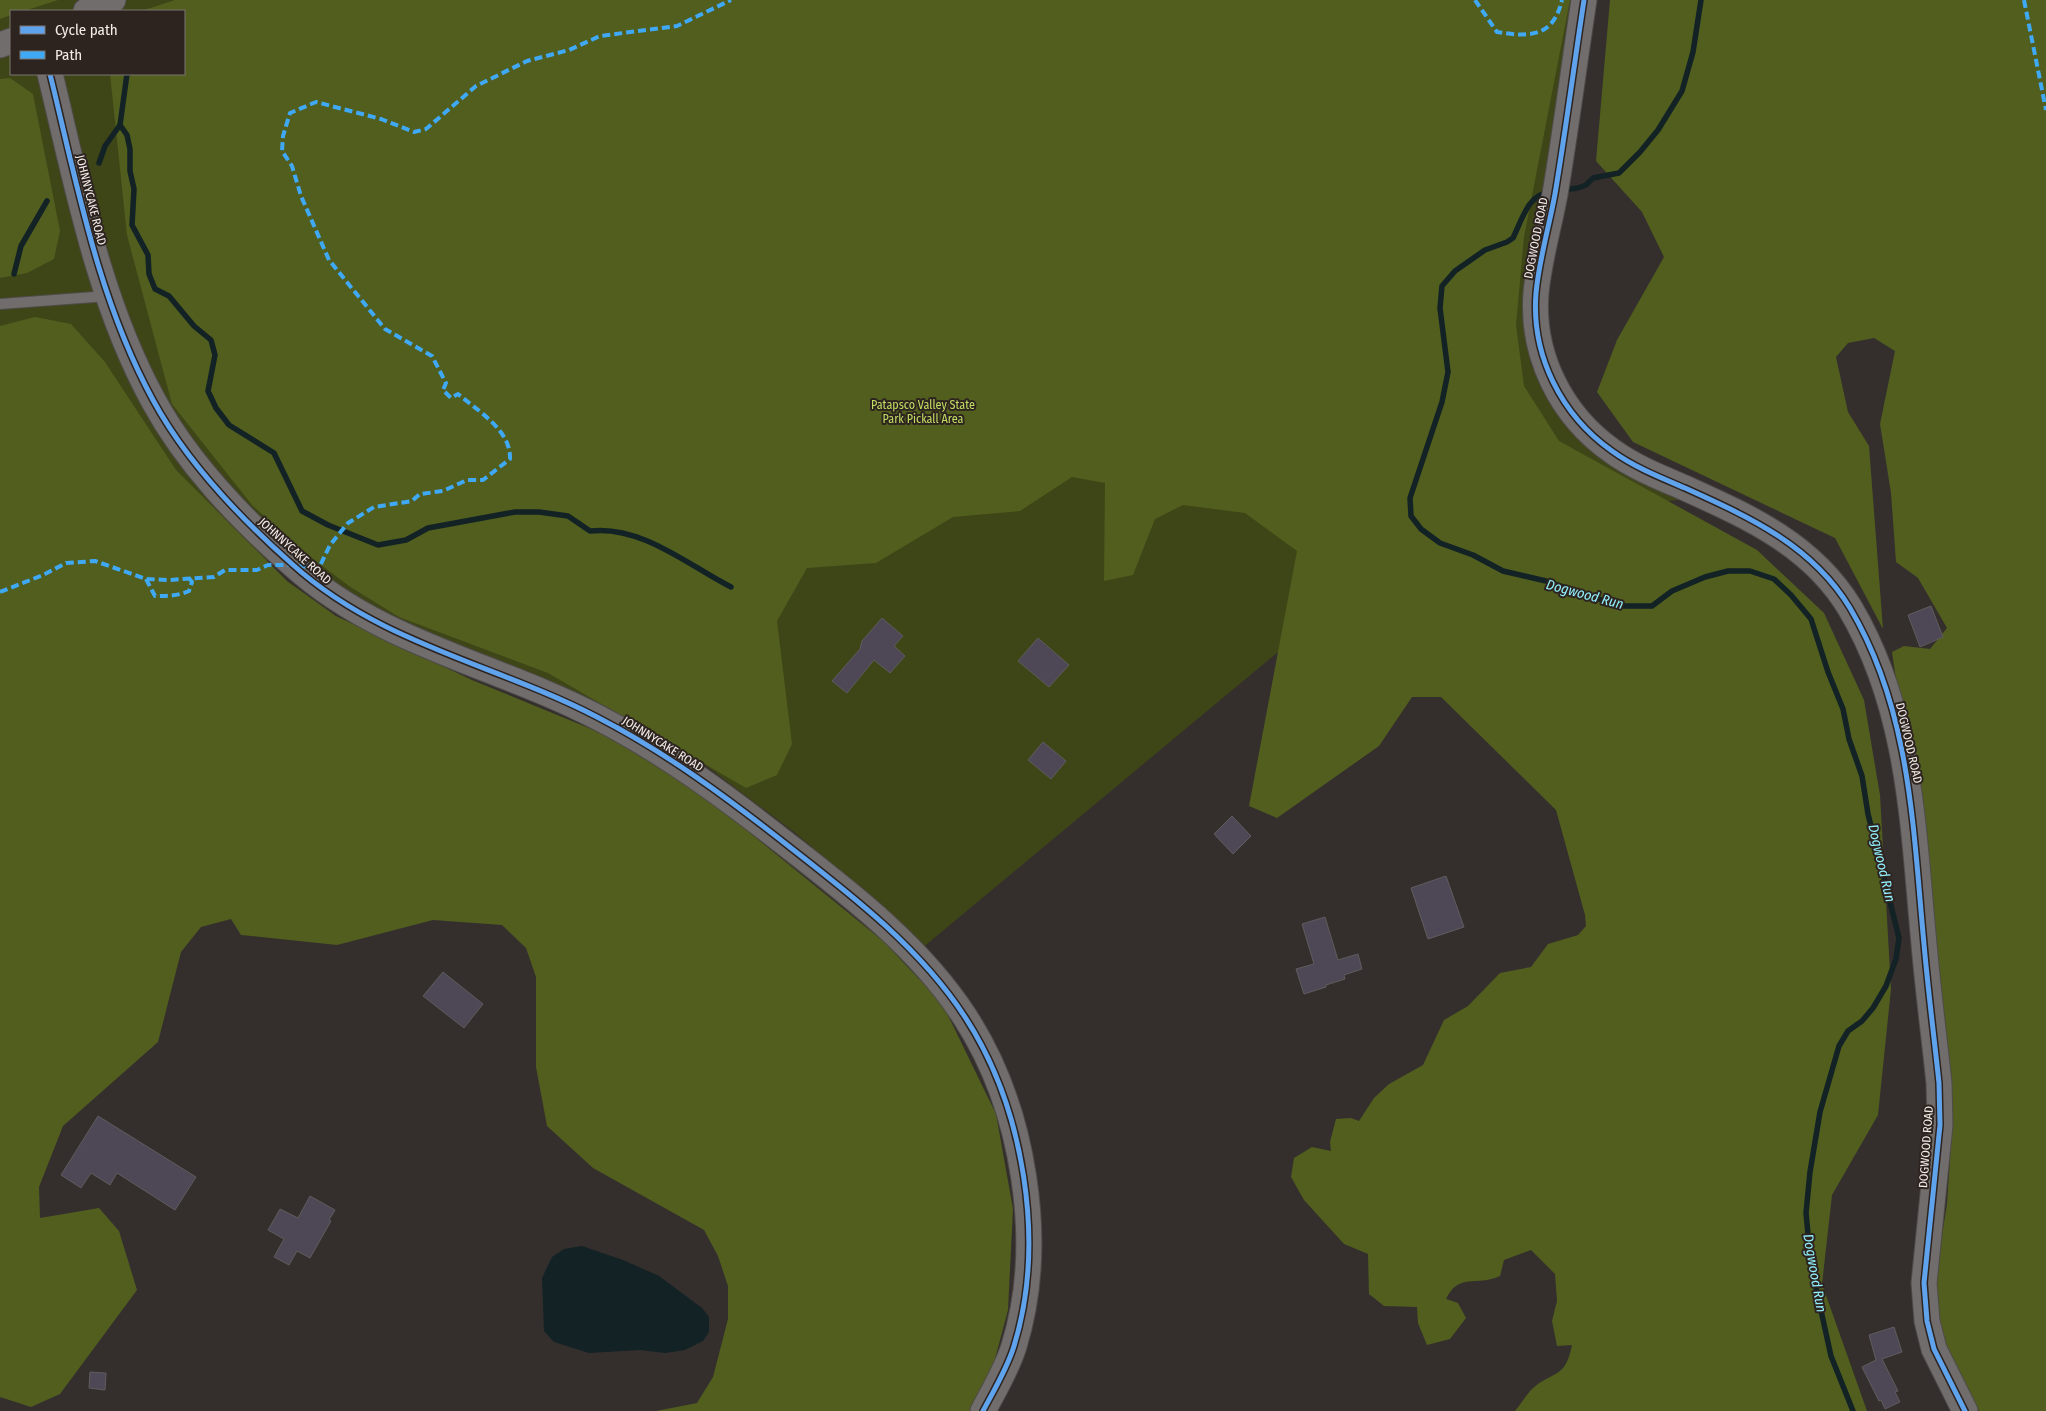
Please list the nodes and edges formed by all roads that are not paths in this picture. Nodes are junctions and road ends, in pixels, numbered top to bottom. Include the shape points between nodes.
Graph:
1 (113, 0) edge
2 (1584, 0) edge
3 (88, 10) edge
4 (50, 75) edge
5 (108, 296) junction
6 (0, 304) edge
7 (982, 1411) edge
8 (1965, 1411) edge

1 - 3 street
2 - 8 street, DOGWOOD ROAD via 1536,293 1536,334 1543,362 1557,391 1579,419 1610,449 1647,472 1756,521 1795,545 1826,574 1850,609 1874,657 1896,716 1908,776 1939,1082 1940,1126 1924,1284 1927,1321 1934,1349
4 - 5 street, JOHNNYCAKE ROAD via 92,246
5 - 6 lane
5 - 7 street, JOHNNYCAKE ROAD via 130,356 155,404 182,444 222,496 292,565 320,588 371,621 591,714 644,742 704,782 836,882 937,978 986,1052 1002,1090 1014,1130 1026,1200 1029,1236 1023,1310 1013,1350

